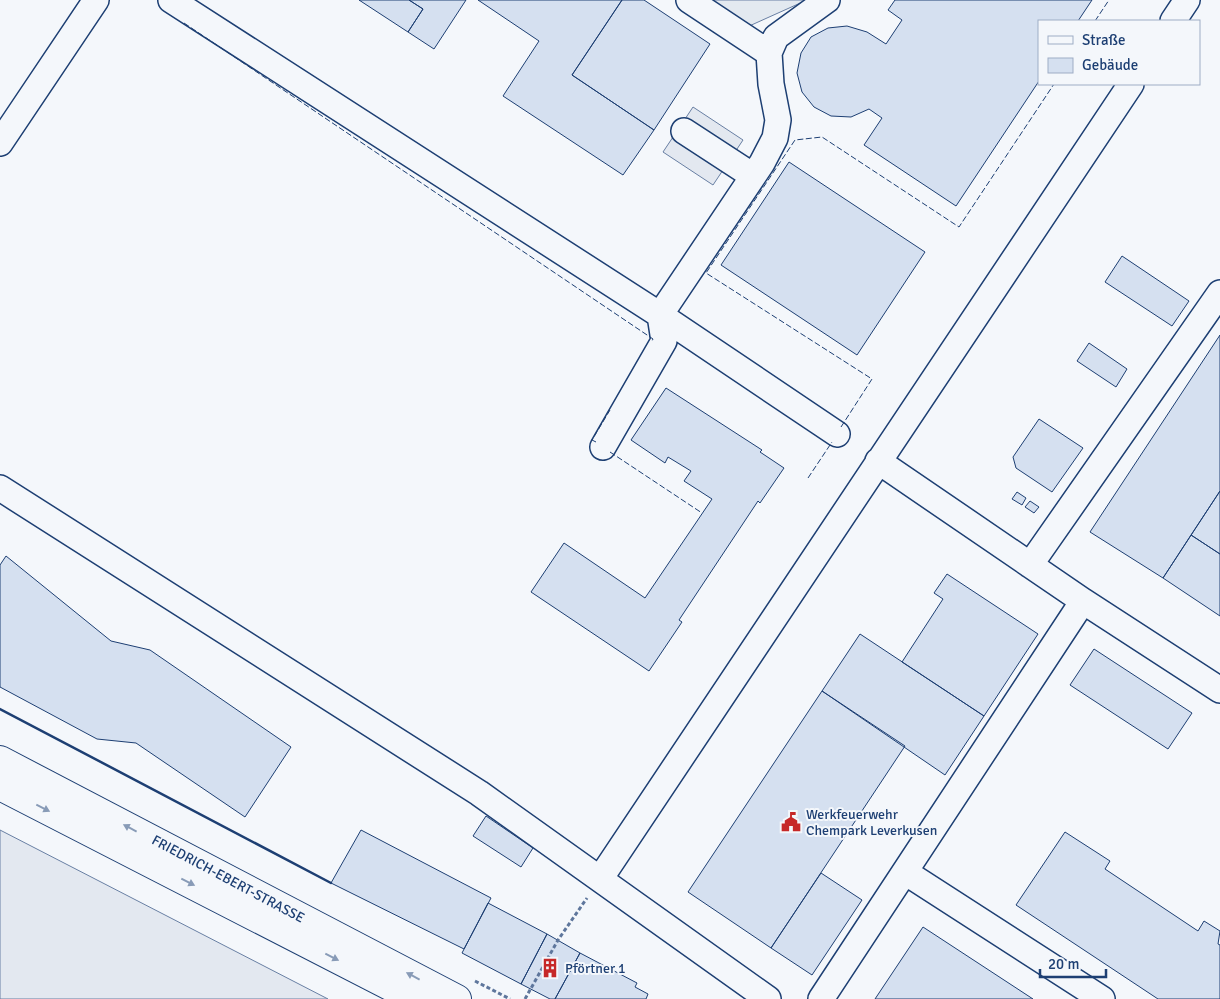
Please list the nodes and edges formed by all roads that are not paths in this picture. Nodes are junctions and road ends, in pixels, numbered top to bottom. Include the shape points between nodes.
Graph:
1 (96, 0) edge
2 (171, 0) edge
3 (689, 0) edge
4 (827, 0) edge
5 (1188, 0) edge
6 (1174, 20) edge
7 (769, 53) junction
8 (1130, 85) edge
9 (684, 132) dead end
10 (0, 142) edge
11 (754, 176) junction
12 (1220, 293) edge
13 (660, 315) junction
14 (837, 434) dead end
15 (603, 447) dead end
16 (878, 461) junction
17 (0, 488) edge
18 (1030, 565) junction
19 (1083, 601) junction
20 (1220, 690) edge
21 (0, 760) edge
22 (0, 786) edge
23 (904, 872) junction
24 (600, 879) junction
25 (415, 999) edge
26 (456, 999) edge
27 (768, 999) edge
28 (821, 999) edge
29 (1102, 999) edge

1 - 10 lane
2 - 13 lane
3 - 7 lane
4 - 7 lane via 776,37
5 - 6 lane
7 - 11 lane via 778,120 775,138
8 - 16 lane
9 - 11 lane
11 - 13 lane
12 - 18 lane
13 - 14 lane
13 - 15 lane via 664,341
16 - 18 lane
16 - 24 lane
17 - 24 lane via 479,793
18 - 19 lane
19 - 20 lane
19 - 23 lane
26 -> 21 main road, FRIEDRICH-EBERT-STRASSE
22 -> 25 main road, FRIEDRICH-EBERT-STRASSE
23 - 28 lane
23 - 29 lane
24 - 27 lane

